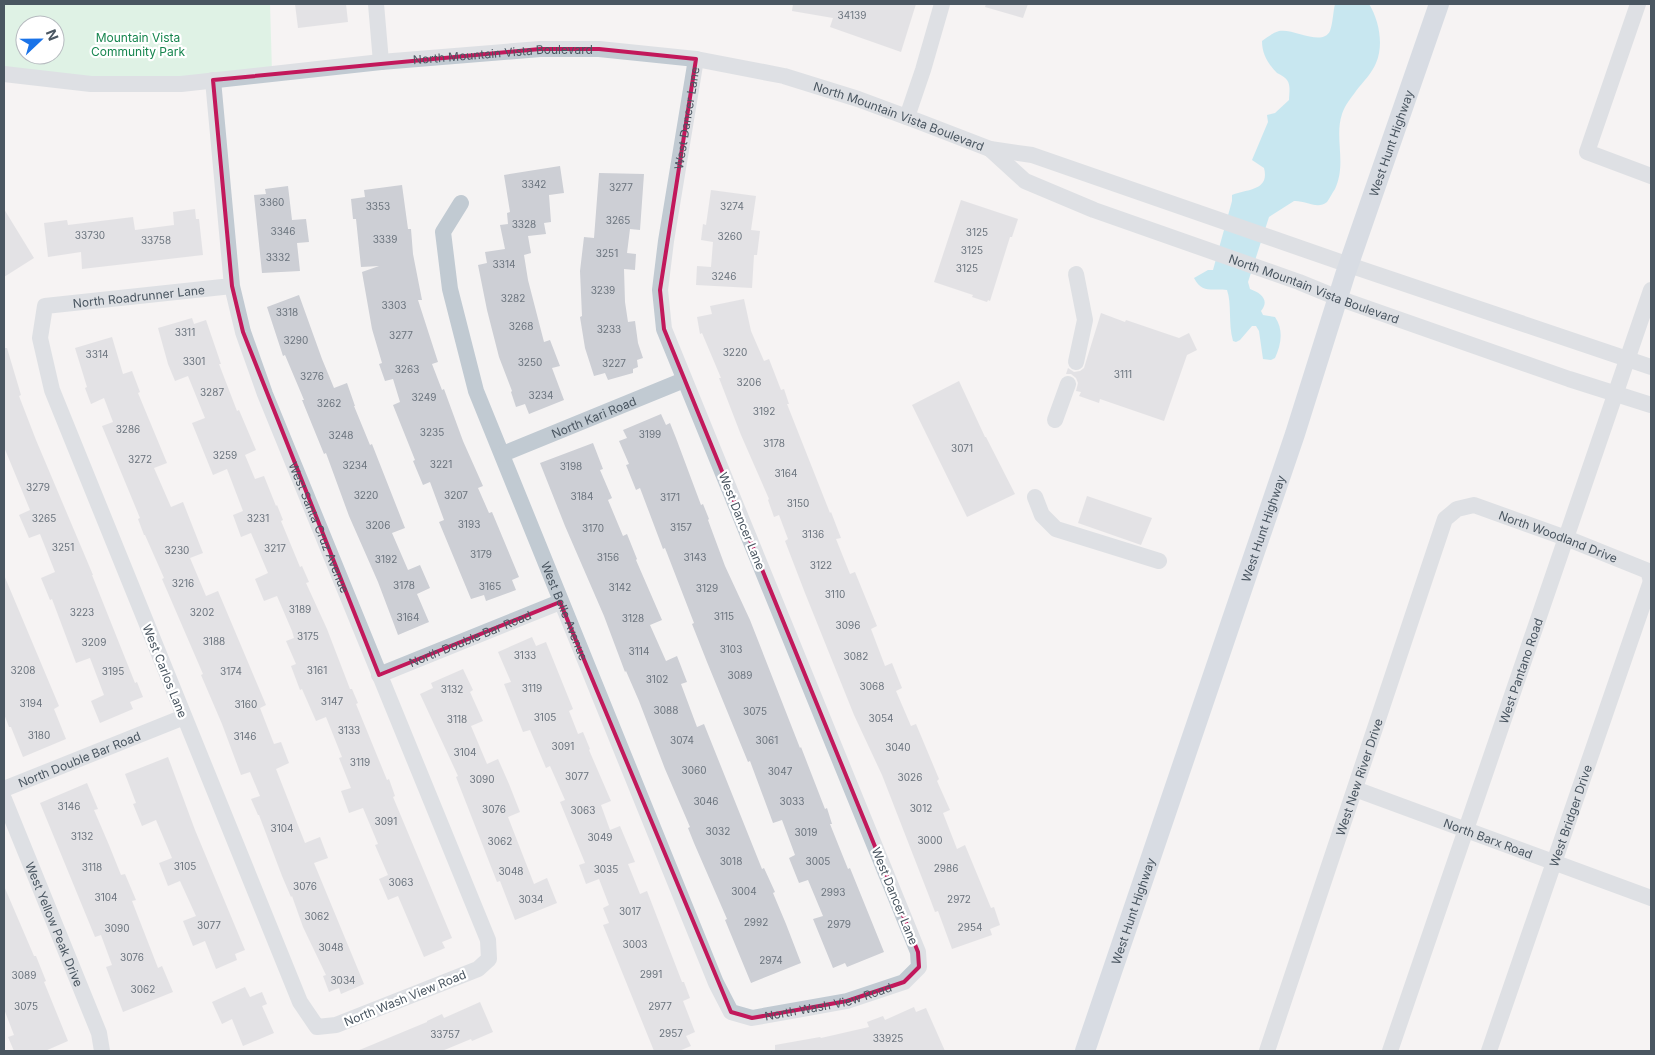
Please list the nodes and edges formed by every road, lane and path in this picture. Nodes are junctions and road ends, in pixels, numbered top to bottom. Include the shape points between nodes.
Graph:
1 (376, 4) edge
2 (942, 4) edge
3 (1439, 4) edge
4 (1638, 4) edge
5 (696, 59) junction
6 (381, 62) junction
7 (4, 74) edge
8 (213, 80) junction
9 (907, 117) junction
10 (990, 149) junction
11 (1651, 176) edge
12 (461, 203) dead end
13 (1349, 266) junction
14 (1076, 274) dead end
15 (232, 286) junction
16 (1651, 290) edge
17 (1338, 298) junction
18 (46, 306) joint
19 (1627, 358) junction
20 (1076, 362) dead end
21 (1651, 367) edge
22 (684, 380) junction
23 (1068, 384) dead end
24 (1615, 394) junction
25 (1651, 405) edge
26 (1055, 420) dead end
27 (503, 454) junction
28 (1035, 497) dead end
29 (1457, 508) joint
30 (1566, 538) junction
31 (1159, 561) dead end
32 (1651, 581) edge
33 (560, 602) junction
34 (379, 675) junction
35 (184, 717) junction
36 (1355, 789) junction
37 (4, 790) edge
38 (4, 799) edge
39 (1466, 830) junction
40 (1554, 862) junction
41 (1651, 898) edge
42 (489, 959) joint
43 (919, 967) joint
44 (731, 1012) joint
45 (317, 1027) joint
46 (102, 1051) edge
47 (1085, 1051) edge
48 (1267, 1051) edge
49 (1390, 1051) edge
50 (1488, 1051) edge

1 - 6 street
2 - 9 street
3 - 13 main road, West Hunt Highway
4 - 11 street via 1587,152
5 - 6 street, North Mountain Vista Boulevard via 600,49 550,49
5 - 9 street, North Mountain Vista Boulevard via 784,76
5 - 22 street, West Dancer Lane via 660,290 664,329
6 - 8 street, North Mountain Vista Boulevard
7 - 8 street, North Mountain Vista Boulevard via 90,84 181,84
8 - 15 street, West Santa Cruz Avenue
9 - 10 street, North Mountain Vista Boulevard
10 - 13 street, North Mountain Vista Boulevard via 1032,155
10 - 17 street, North Mountain Vista Boulevard via 1025,181 1094,210
12 - 27 street, West Belle Avenue via 443,232 450,289 476,390
13 - 17 main road, West Hunt Highway
13 - 19 street, North Mountain Vista Boulevard
14 - 20 street via 1084,320
15 - 18 street, North Roadrunner Lane
15 - 34 street, West Santa Cruz Avenue via 243,332 265,394
16 - 19 street, West Pantano Road
17 - 24 street, North Mountain Vista Boulevard
17 - 47 main road, West Hunt Highway via 1295,434
18 - 35 street, West Carlos Lane via 40,338 52,390
19 - 21 street, North Mountain Vista Boulevard
19 - 24 street, West Pantano Road
22 - 27 street, North Kari Road
22 - 43 street, West Dancer Lane via 918,952
23 - 26 street
24 - 25 street, North Mountain Vista Boulevard
24 - 30 street, West Pantano Road
27 - 33 street, West Belle Avenue
28 - 31 street via 1042,515 1056,529
29 - 30 street, North Woodland Drive via 1474,505
29 - 36 street, West New River Drive via 1445,519
30 - 32 street, North Woodland Drive via 1648,571
30 - 39 street, West Pantano Road
32 - 40 street, West Bridger Drive
33 - 34 street, North Double Bar Road
33 - 44 street, West Belle Avenue via 716,983
34 - 42 street, West Santa Cruz Avenue via 488,940
35 - 37 street, North Double Bar Road
35 - 45 street, West Carlos Lane via 300,1002
36 - 39 street, North Barx Road
36 - 48 street, West New River Drive
38 - 46 street, West Yellow Peak Drive via 99,1033
39 - 40 street, North Barx Road
39 - 49 street, West Pantano Road
40 - 41 street, North Barx Road
40 - 50 street, West Bridger Drive
42 - 45 street, North Wash View Road via 478,968 354,1018 336,1025
43 - 44 street, North Wash View Road via 904,982 847,1001 752,1018

